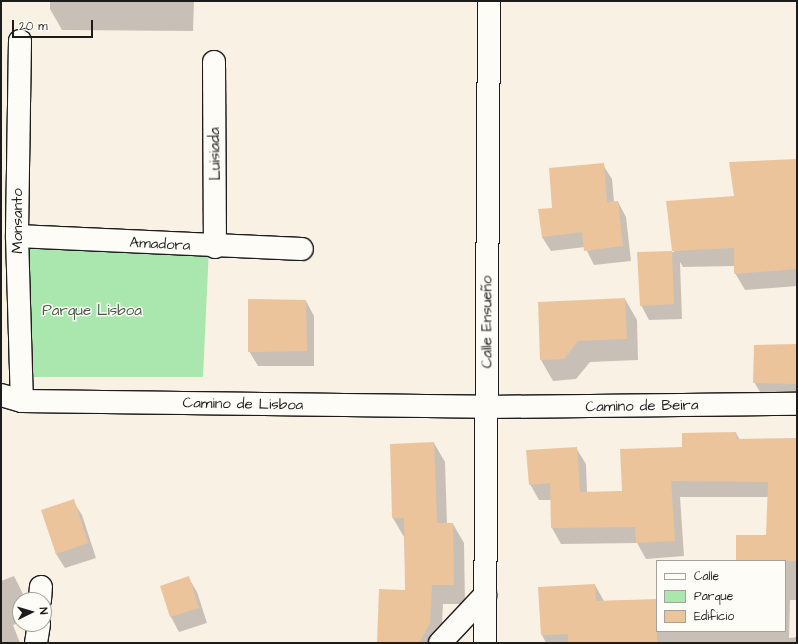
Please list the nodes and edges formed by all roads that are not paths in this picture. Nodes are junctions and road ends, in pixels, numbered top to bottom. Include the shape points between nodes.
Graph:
1 (489, 1) edge
2 (20, 41) dead end
3 (214, 62) dead end
4 (17, 236) junction
5 (216, 247) junction
6 (302, 249) dead end
7 (1, 395) edge
8 (22, 401) junction
9 (797, 404) edge
10 (486, 407) junction
11 (486, 595) junction
12 (38, 632) edge
13 (36, 643) edge
14 (440, 643) edge
15 (485, 643) edge

1 - 10 street, Calle Ensueño
2 - 4 street, Monsanto
3 - 5 street, Luisiada
4 - 5 street, Amadora
4 - 8 street, Monsanto
5 - 6 street, Amadora
7 - 8 street, Camino de Lisboa
8 - 10 street, Camino de Lisboa
9 - 10 street, Camino de Beira
10 - 11 street, Calle Ensueño
11 - 14 street
11 - 15 street, Calle Ensueño
12 - 13 street

